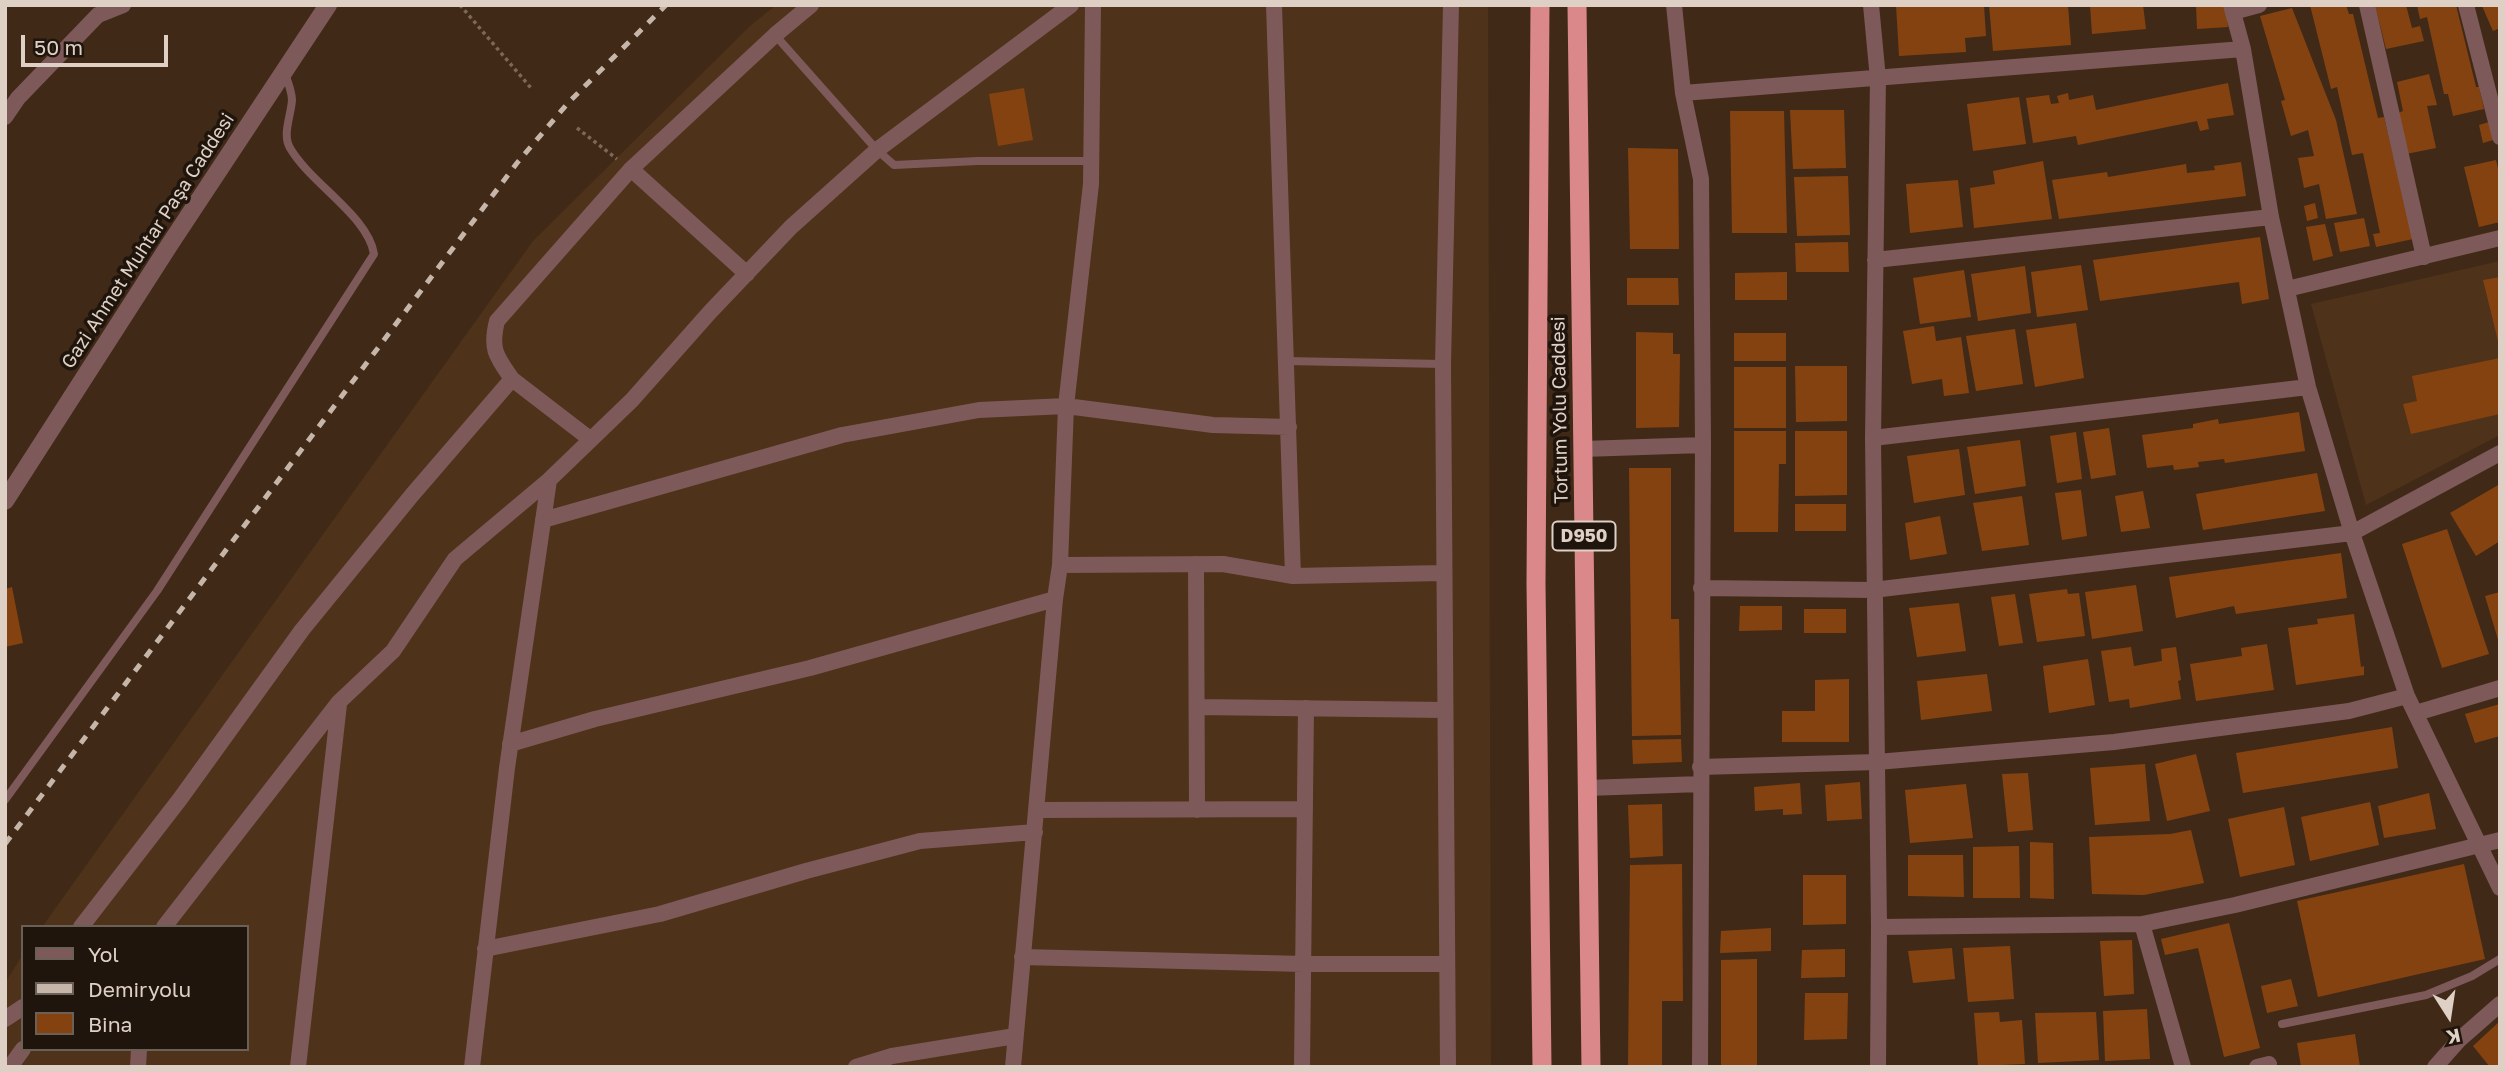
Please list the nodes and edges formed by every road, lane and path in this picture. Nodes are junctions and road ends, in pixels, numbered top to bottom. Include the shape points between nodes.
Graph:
1 (123, 5) edge
2 (328, 5) edge
3 (460, 5) edge
4 (811, 5) edge
5 (1071, 5) edge
6 (1093, 5) edge
7 (1274, 5) edge
8 (1451, 5) edge
9 (1540, 5) edge
10 (1577, 5) edge
11 (1674, 5) edge
12 (1871, 5) edge
13 (2259, 5) edge
14 (2367, 5) edge
15 (2466, 5) edge
16 (2232, 9) edge
17 (99, 10) edge
18 (775, 35) junction
19 (2243, 49) junction
20 (284, 71) junction
21 (1878, 79) junction
22 (531, 88) dead end
23 (1683, 93) junction
24 (12, 96) edge
25 (5, 117) edge
26 (578, 128) dead end
27 (2500, 137) edge
28 (877, 150) junction
29 (1092, 161) junction
30 (631, 169) junction
31 (2271, 217) junction
32 (2500, 238) edge
33 (2424, 257) junction
34 (1875, 260) junction
35 (747, 274) junction
36 (2287, 289) junction
37 (1286, 361) junction
38 (1444, 364) junction
39 (512, 380) junction
40 (2308, 387) junction
41 (1066, 406) junction
42 (1289, 427) junction
43 (1873, 438) junction
44 (590, 439) junction
45 (1703, 445) junction
46 (1583, 449) junction
47 (2500, 453) edge
48 (549, 480) junction
49 (5, 501) edge
50 (543, 520) junction
51 (2352, 533) junction
52 (1060, 565) junction
53 (1196, 565) junction
54 (1444, 573) junction
55 (1293, 576) junction
56 (1701, 588) junction
57 (1873, 590) junction
58 (1055, 599) junction
59 (2500, 688) edge
60 (2407, 696) junction
61 (339, 702) junction
62 (1196, 707) junction
63 (1306, 708) junction
64 (1445, 710) junction
65 (2416, 713) junction
66 (510, 744) junction
67 (1877, 762) junction
68 (1700, 776) junction
69 (1587, 788) junction
70 (5, 800) edge
71 (1305, 809) junction
72 (1037, 810) junction
73 (1197, 810) junction
74 (1035, 832) junction
75 (2500, 840) edge
76 (2478, 845) junction
77 (2500, 888) edge
78 (2142, 924) junction
79 (83, 925) edge
80 (166, 925) edge
81 (1879, 927) junction
82 (485, 949) junction
83 (1022, 957) junction
84 (2500, 959) edge
85 (1304, 964) junction
86 (1447, 964) junction
87 (2500, 1004) edge
88 (21, 1008) edge
89 (5, 1018) edge
90 (2282, 1024) dead end
91 (1015, 1036) junction
92 (22, 1051) edge
93 (10, 1067) edge
94 (298, 1067) edge
95 (472, 1067) edge
96 (856, 1067) edge
97 (1013, 1067) edge
98 (1303, 1067) edge
99 (1448, 1067) edge
100 (1542, 1067) edge
101 (1591, 1067) edge
102 (1700, 1067) edge
103 (1878, 1067) edge
104 (2183, 1067) edge
105 (2435, 1067) edge

1 - 17 street
2 - 20 street, Gazi Ahmet Muhtar Paşa Caddesi
3 - 22 path
4 - 18 street
5 - 28 street
6 - 29 street
7 - 37 street
8 - 38 street
9 - 100 highway, Tortum Yolu Caddesi / D950 via 1535,368
10 - 46 highway, Tortum Yolu Caddesi / D950
11 - 23 street
12 - 21 street
13 - 16 street
14 - 33 street
15 - 27 street
16 - 19 street
17 - 24 street
18 - 28 lane
18 - 30 street
19 - 21 street
19 - 31 street
20 - 49 street, Gazi Ahmet Muhtar Paşa Caddesi
20 - 70 lane via 292,98 288,145 305,170 359,223 372,241 374,254 157,591
21 - 23 street
21 - 34 street
23 - 45 street via 1701,178
24 - 25 street
26 - 30 path
28 - 29 lane via 894,165
28 - 35 street via 790,227
29 - 41 street
30 - 35 street
30 - 39 street via 497,321 492,341
31 - 34 street
31 - 36 street
32 - 33 street
33 - 36 street
34 - 43 street
35 - 44 street via 632,400
36 - 40 street
37 - 38 lane
37 - 42 street
38 - 54 street
39 - 44 street
39 - 79 street via 302,630
40 - 43 street
40 - 51 street
41 - 42 street via 1213,425
41 - 50 street via 979,410 842,435
41 - 52 street
42 - 55 street
43 - 57 street
44 - 48 street
45 - 46 street
45 - 56 street
46 - 69 highway, Tortum Yolu Caddesi / D950
47 - 51 street
48 - 50 street
48 - 61 street via 456,559 393,651
50 - 66 street
51 - 57 street
51 - 60 street
52 - 53 street
52 - 58 street
53 - 55 street via 1223,564
53 - 62 street
54 - 55 street
54 - 64 street
56 - 57 street
56 - 68 street
57 - 67 street
58 - 66 street via 810,668
58 - 72 street
59 - 65 street
60 - 65 street
60 - 67 street via 2348,711 2113,742
61 - 80 street
61 - 94 street
62 - 63 street
62 - 73 street
63 - 64 street
63 - 71 street
64 - 86 street
65 - 76 street
66 - 82 street
67 - 68 street
67 - 81 street
68 - 69 street
68 - 102 street
69 - 101 highway, Tortum Yolu Caddesi / D950
71 - 73 street
71 - 85 street
72 - 73 street
72 - 74 street
74 - 82 street via 920,841 660,914
74 - 83 street
75 - 76 street
76 - 77 street
76 - 78 street
78 - 81 street
78 - 104 street
81 - 103 street
82 - 95 street
83 - 85 street
83 - 91 street
84 - 90 lane via 2426,995
85 - 86 street
85 - 98 street
86 - 99 street
87 - 105 street
88 - 89 street
91 - 96 street via 892,1056
91 - 97 street
92 - 93 street

